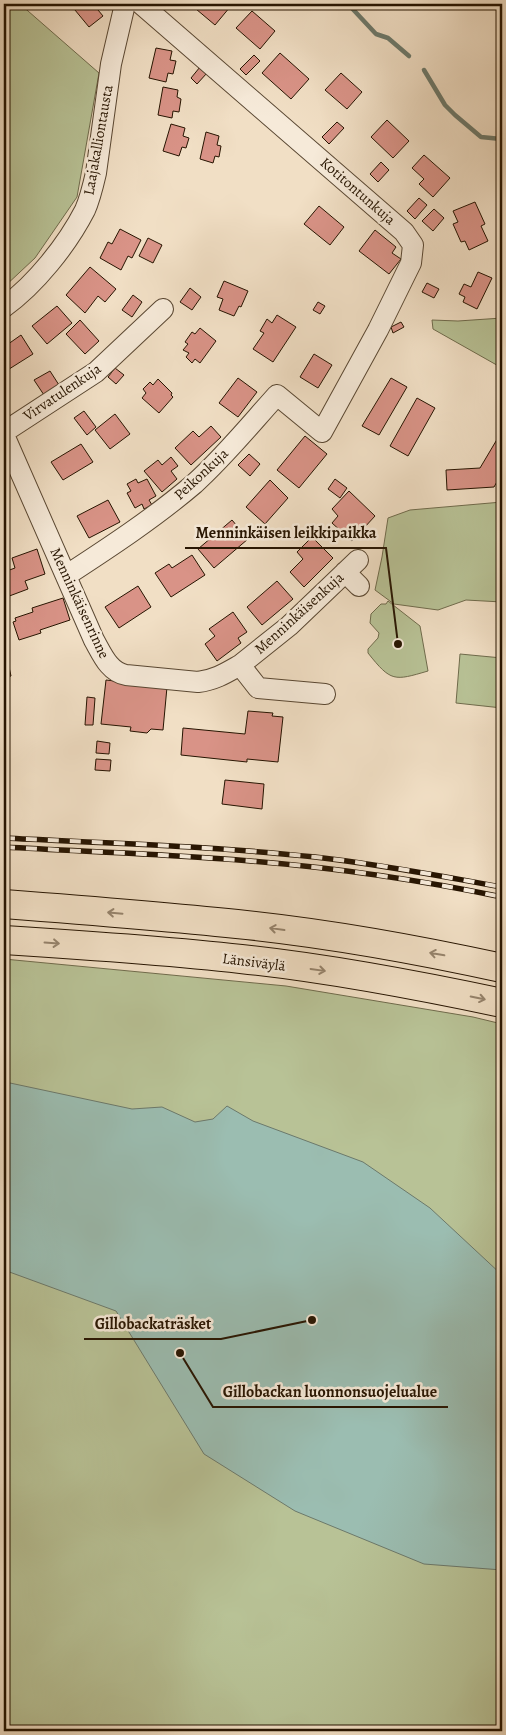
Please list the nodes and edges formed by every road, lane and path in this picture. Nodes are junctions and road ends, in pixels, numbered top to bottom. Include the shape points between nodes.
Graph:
1 (125, 4) edge
2 (141, 4) edge
3 (4, 307) edge
4 (162, 309) dead end
5 (322, 432) joint
6 (4, 434) edge
7 (354, 573) dead end
8 (67, 575) junction
9 (240, 665) junction
10 (325, 694) dead end
11 (4, 904) edge
12 (4, 940) edge
13 (502, 968) edge
14 (502, 1003) edge

1 - 3 street, Laajakalliontausta via 111,64 96,174 85,209 57,253
2 - 5 street, Kotitontunkuja via 404,232 413,245 411,263
4 - 6 street, Virvatulenkuja via 96,372
5 - 8 street, Peikonkuja via 277,395 194,484 110,548
6 - 8 street, Menninkäisenrinne
7 - 9 street, Menninkäisenkuja
8 - 9 street, Menninkäisenrinne via 94,640 115,672 198,682 220,677
9 - 10 street via 258,688
13 -> 11 highway via 356,940 239,924
12 -> 14 highway, Länsiväylä via 243,959 441,990

